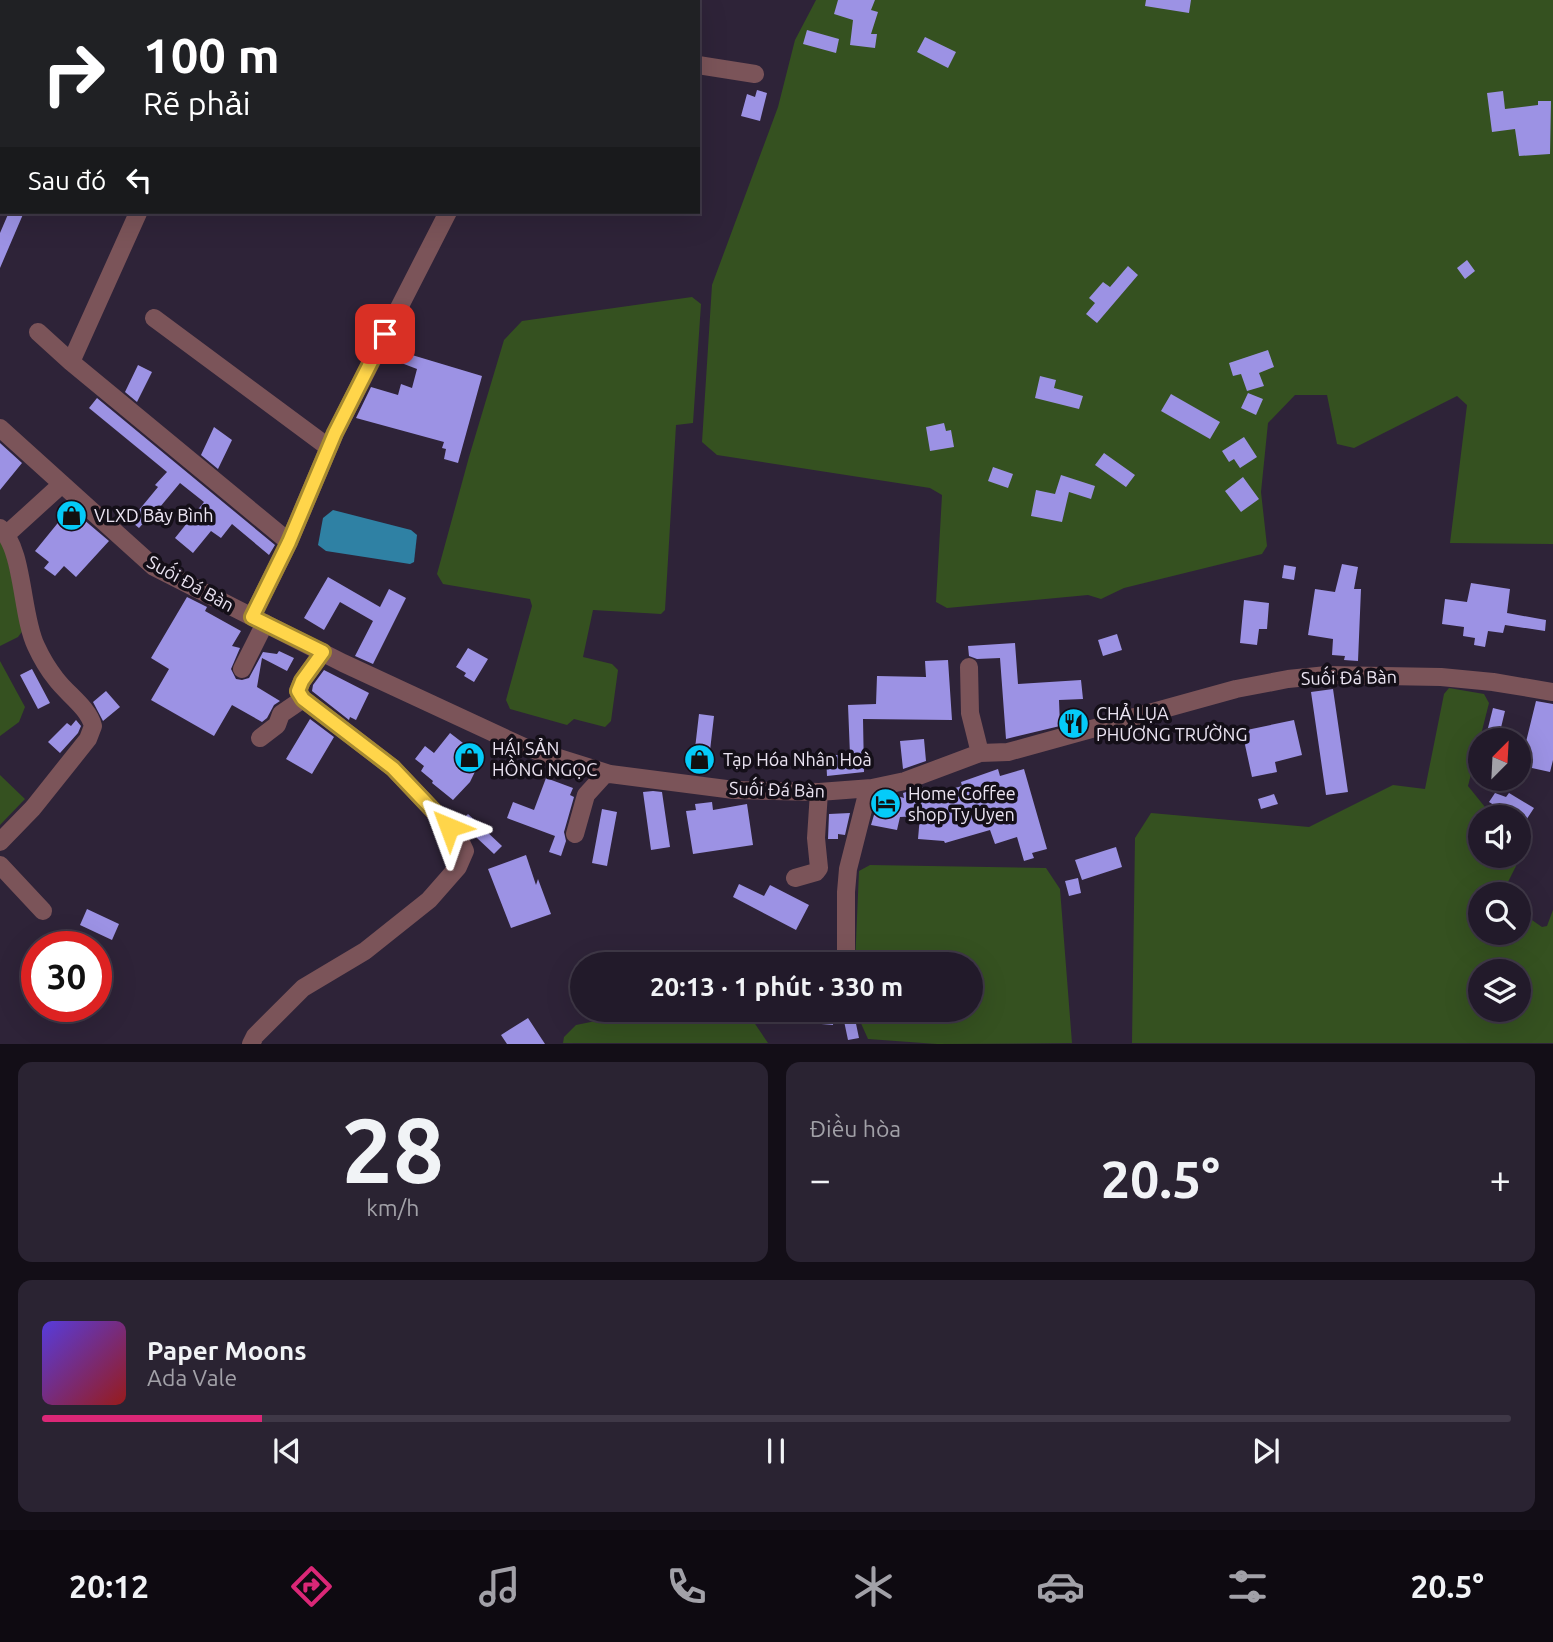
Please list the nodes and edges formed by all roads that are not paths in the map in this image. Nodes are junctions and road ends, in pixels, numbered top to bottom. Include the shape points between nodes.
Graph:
1 (700, 65) edge
2 (755, 74) dead end
3 (138, 214) edge
4 (447, 214) edge
5 (154, 318) dead end
6 (38, 332) dead end
7 (71, 362) junction
8 (0, 428) edge
9 (328, 447) junction
10 (62, 484) junction
11 (4, 531) edge
12 (289, 542) junction
13 (258, 620) junction
14 (323, 652) junction
15 (969, 667) dead end
16 (242, 669) dead end
17 (1553, 692) edge
18 (303, 699) junction
19 (260, 738) dead end
20 (981, 753) junction
21 (606, 773) junction
22 (872, 788) junction
23 (819, 792) junction
24 (575, 834) dead end
25 (0, 842) edge
26 (0, 865) edge
27 (795, 878) dead end
28 (43, 911) dead end
29 (846, 952) edge
30 (251, 1044) edge

1 - 2 street
3 - 7 street
4 - 9 street
5 - 9 street
6 - 7 street
7 - 12 street
8 - 10 street, Suối Đá Bàn
9 - 12 street
10 - 11 street
10 - 13 street, Suối Đá Bàn via 154,566
11 - 25 street via 13,548 35,645 93,726 88,739 33,808
12 - 13 street
13 - 14 street, Suối Đá Bàn
13 - 16 street
14 - 18 street via 302,681 298,691
14 - 21 street, Suối Đá Bàn via 524,747
15 - 20 street via 970,713
17 - 20 street, Suối Đá Bàn via 1441,677 1288,679 1008,752
18 - 19 street via 281,714 278,725
18 - 30 street via 393,768 459,838 465,851 458,867 429,900 365,951 303,988
20 - 22 street, Suối Đá Bàn
21 - 23 street, Suối Đá Bàn via 734,790
21 - 24 street via 586,795
22 - 23 street, Suối Đá Bàn
22 - 29 street via 848,869
23 - 27 street via 819,868
26 - 28 street

